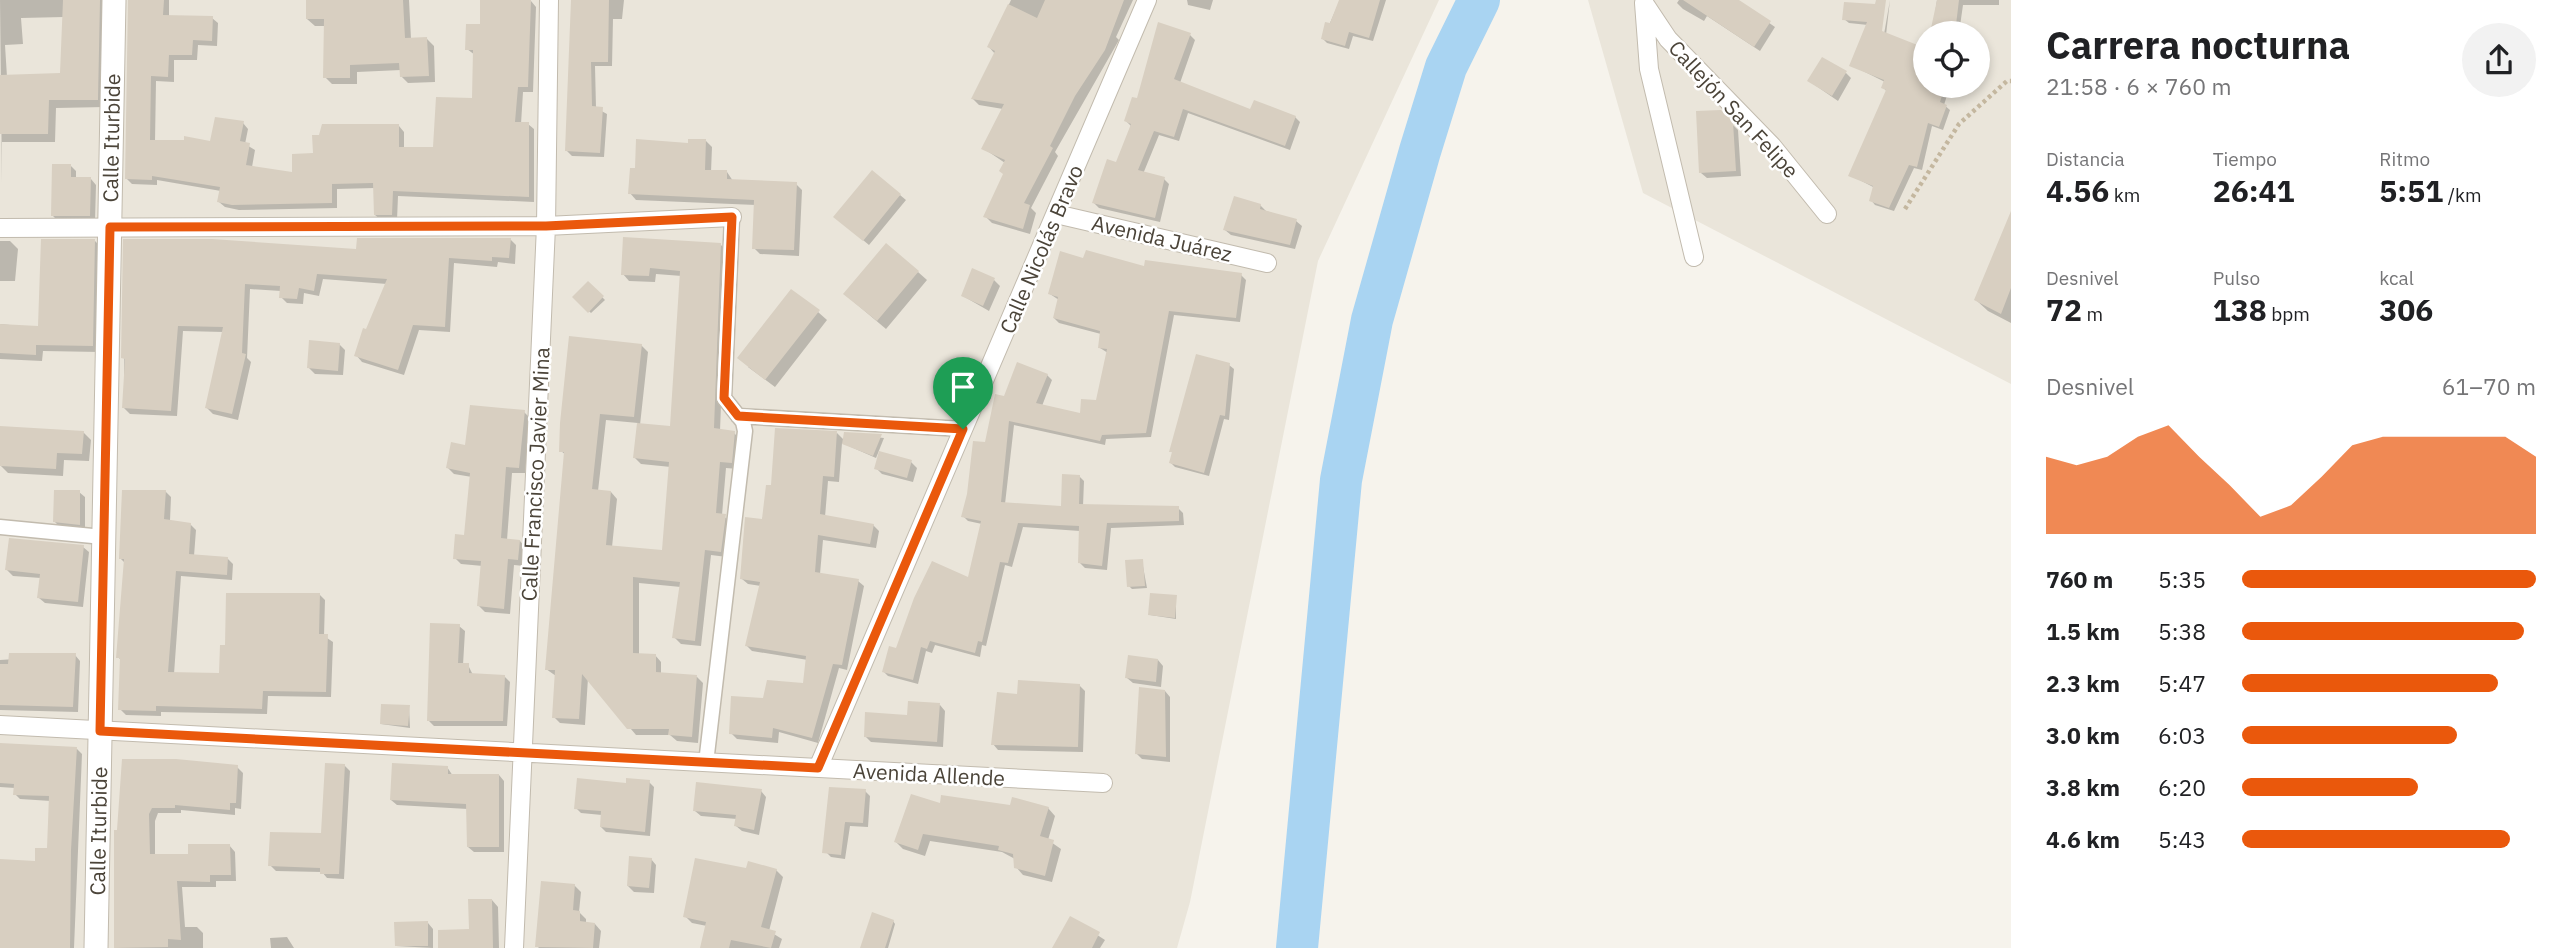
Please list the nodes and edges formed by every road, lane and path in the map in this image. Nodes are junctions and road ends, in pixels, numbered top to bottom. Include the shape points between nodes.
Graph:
1 (114, 0) edge
2 (549, 0) edge
3 (1147, 0) edge
4 (1644, 1) edge
5 (2011, 81) edge
6 (1905, 209) dead end
7 (1056, 214) junction
8 (1826, 214) dead end
9 (732, 217) joint
10 (546, 226) junction
11 (110, 227) junction
12 (0, 228) edge
13 (1694, 257) dead end
14 (1267, 263) dead end
15 (738, 416) junction
16 (963, 429) junction
17 (0, 527) edge
18 (103, 537) junction
19 (0, 725) edge
20 (100, 731) junction
21 (522, 753) junction
22 (706, 763) junction
23 (818, 768) junction
24 (1103, 783) dead end
25 (96, 948) edge
26 (514, 948) edge

1 - 11 street, Calle Iturbide
2 - 10 street, Calle Francisco Javier Mina
3 - 7 street, Calle Nicolás Bravo
4 - 8 street, Callejón San Felipe via 1668,38 1772,146
4 - 13 street via 1649,69
5 - 6 path via 1959,124
7 - 14 street, Avenida Juárez
7 - 16 street, Calle Nicolás Bravo
9 - 10 street
9 - 15 street via 724,398
10 - 11 street
10 - 21 street, Calle Francisco Javier Mina
11 - 12 street
11 - 18 street, Calle Iturbide
15 - 16 street
15 - 22 street via 745,431
16 - 23 street, Calle Nicolás Bravo
17 - 18 street
18 - 20 street, Calle Iturbide
19 - 20 street, Avenida Allende
20 - 21 street, Avenida Allende
20 - 25 street, Calle Iturbide
21 - 22 street, Avenida Allende
21 - 26 street, Calle Francisco Javier Mina
22 - 23 street, Avenida Allende
23 - 24 street, Avenida Allende

